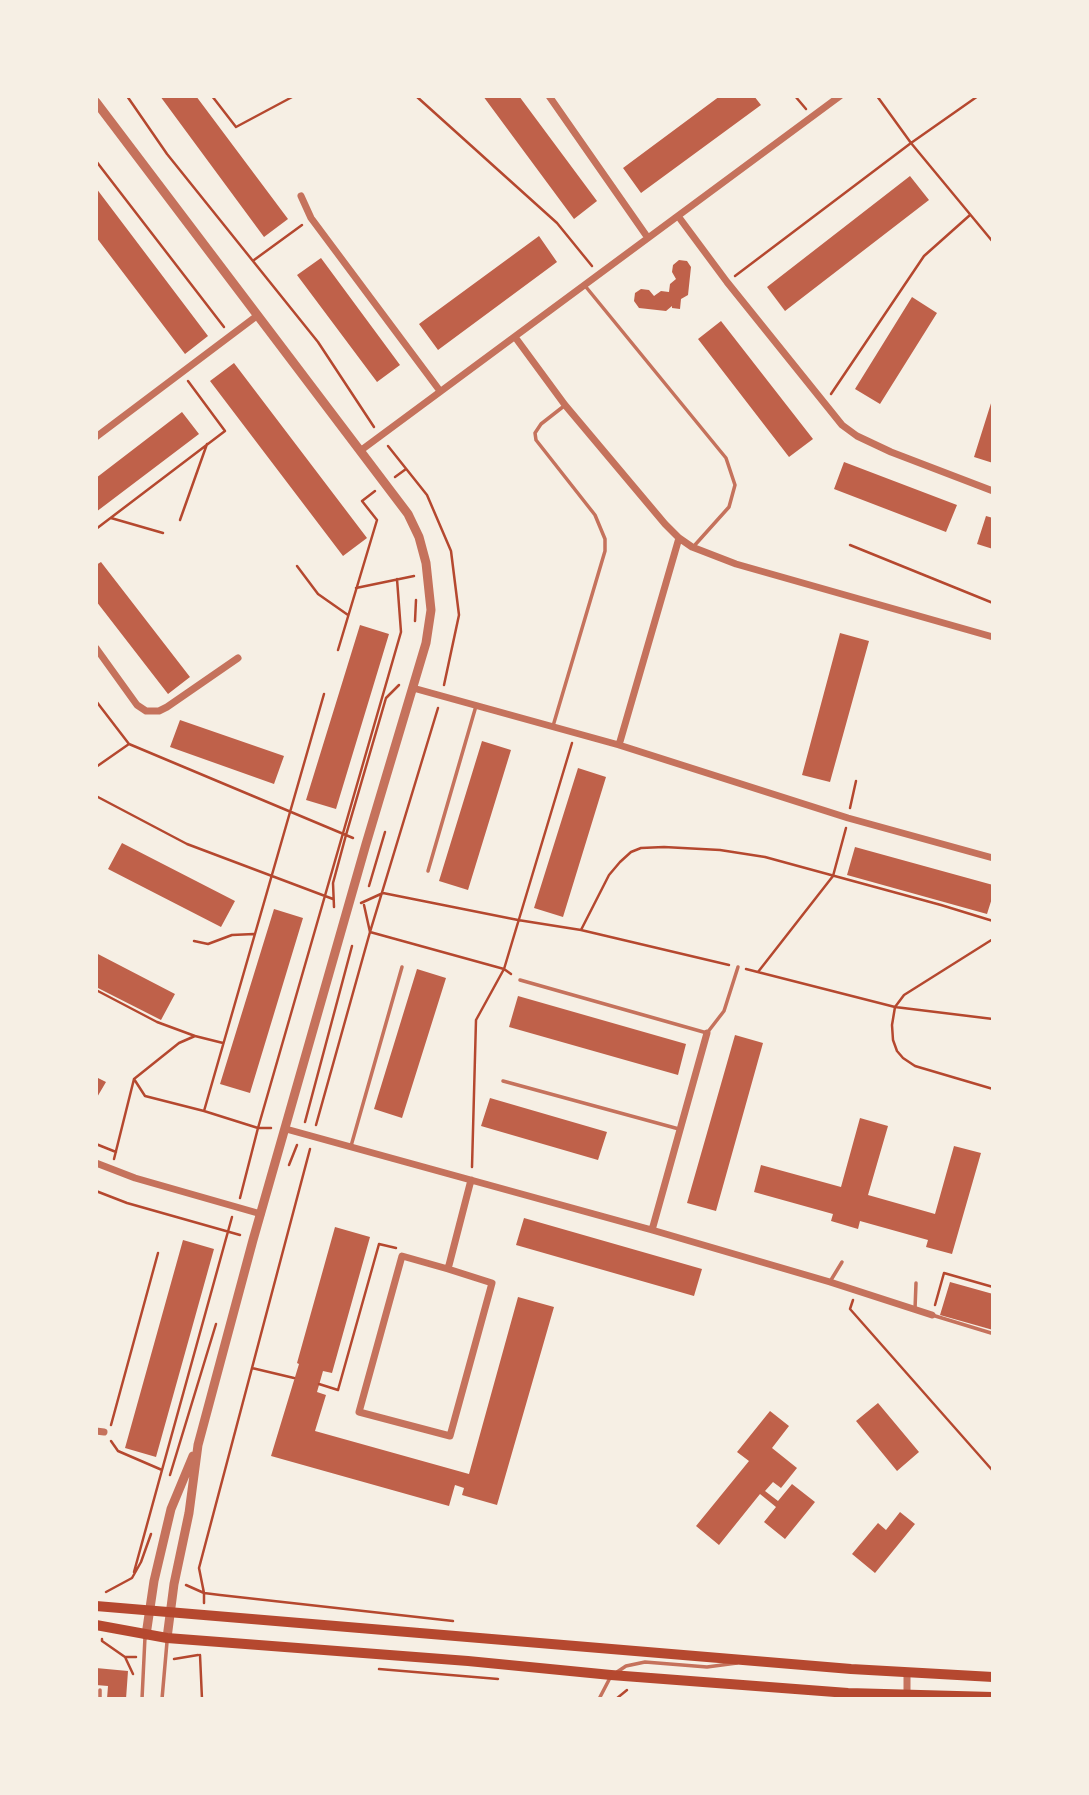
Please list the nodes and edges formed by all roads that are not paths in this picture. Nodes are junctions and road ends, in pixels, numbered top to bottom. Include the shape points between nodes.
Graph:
1 (549, 96) edge
2 (839, 96) edge
3 (96, 102) edge
4 (301, 196) dead end
5 (678, 216) junction
6 (648, 238) junction
7 (584, 285) junction
8 (258, 316) junction
9 (515, 337) junction
10 (440, 391) junction
11 (565, 405) junction
12 (96, 437) edge
13 (360, 451) junction
14 (993, 491) edge
15 (679, 538) junction
16 (692, 548) junction
17 (993, 637) edge
18 (96, 648) edge
19 (238, 658) dead end
20 (413, 688) junction
21 (476, 706) junction
22 (552, 727) junction
23 (619, 746) junction
24 (993, 858) edge
25 (428, 871) dead end
26 (402, 967) dead end
27 (738, 967) road end
28 (520, 980) road end
29 (707, 1033) junction
30 (503, 1081) dead end
31 (286, 1129) junction
32 (681, 1130) junction
33 (351, 1146) junction
34 (96, 1163) edge
35 (471, 1180) junction
36 (261, 1214) junction
37 (652, 1230) junction
38 (842, 1262) dead end
39 (448, 1269) junction
40 (830, 1282) junction
41 (916, 1283) dead end
42 (915, 1309) junction
43 (932, 1315) joint
44 (991, 1333) edge
45 (198, 1445) junction
46 (96, 1606) edge
47 (149, 1610) junction
48 (171, 1612) junction
49 (96, 1625) edge
50 (146, 1635) junction
51 (167, 1638) junction
52 (748, 1660) junction
53 (907, 1673) junction
54 (611, 1675) junction
55 (993, 1677) edge
56 (100, 1690) dead end
57 (907, 1697) edge
58 (993, 1697) edge
59 (100, 1699) edge
60 (142, 1699) edge
61 (162, 1699) edge
62 (599, 1699) edge

1 - 6 street
2 - 5 street
3 - 8 street
4 - 10 street via 311,218
5 - 6 street
5 - 14 street via 842,425 891,453
6 - 7 street
7 - 9 street
7 - 16 lane via 726,458 734,485 729,507
8 - 12 street
8 - 13 street
9 - 10 street
9 - 11 street
10 - 13 street
11 - 15 street
11 - 22 lane via 541,424 536,440 595,515 605,551
13 - 20 street via 408,514 430,583 426,643
15 - 16 street
15 - 23 street
16 - 17 street
18 - 19 street via 146,711 167,707
20 - 21 street
20 - 31 street
21 - 22 street
21 - 25 lane
22 - 23 street
23 - 24 street
26 - 33 lane
27 - 29 lane via 724,1011
28 - 29 lane
29 - 32 street
30 - 32 lane
31 - 33 street
31 - 36 street
32 - 37 street
33 - 35 street
34 - 36 street
35 - 37 street
35 - 39 street
36 - 45 street
37 - 40 street
38 - 40 lane
39 - 39 street via 402,1256 359,1412 450,1436 492,1283
40 - 42 street
41 - 42 lane
42 - 43 street
43 - 44 lane
45 - 47 street via 171,1509
45 - 48 street
46 - 47 main road
47 - 48 main road
47 - 50 street
48 - 51 street
48 - 52 main road
49 - 50 main road
50 - 51 main road
50 - 60 lane
51 - 54 main road
51 - 61 lane
52 - 53 main road
52 - 54 lane via 707,1667 645,1662
53 - 55 main road
53 - 57 street
54 - 57 main road
54 - 62 lane
56 - 59 lane
57 - 58 main road

